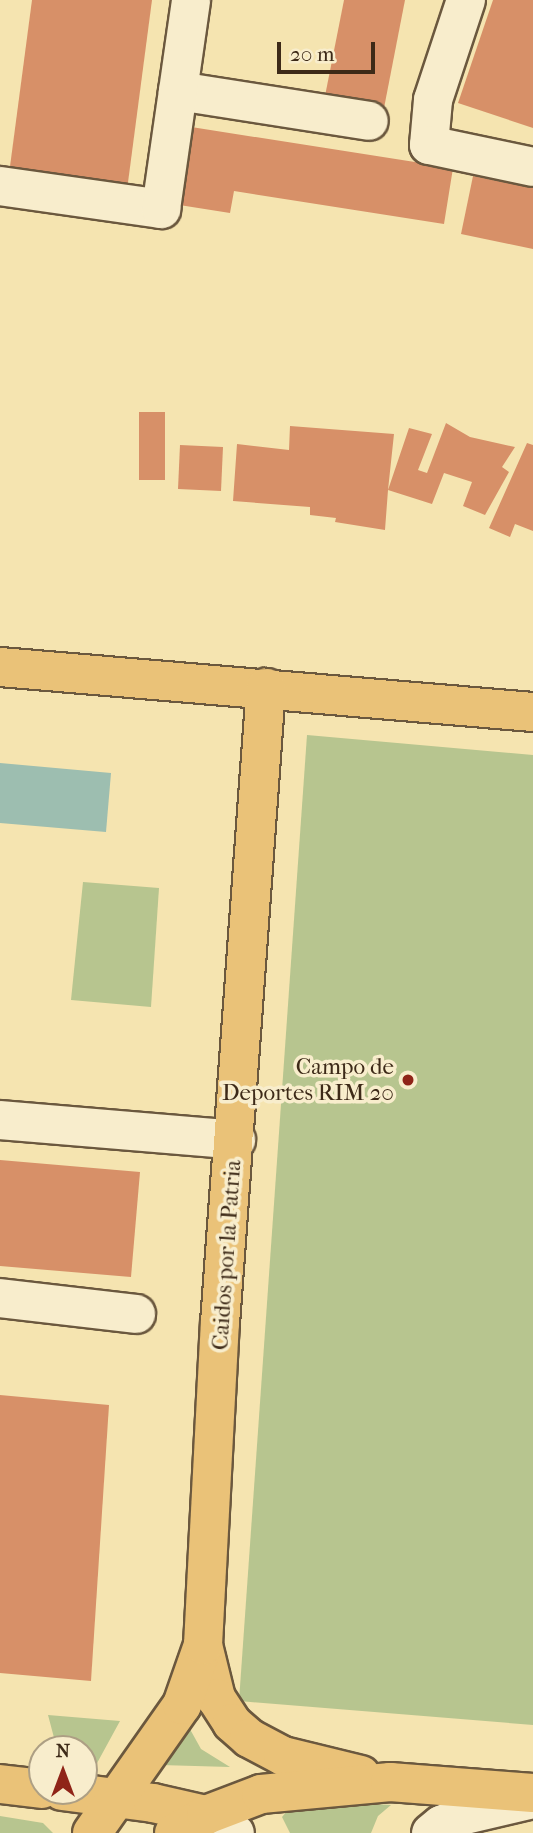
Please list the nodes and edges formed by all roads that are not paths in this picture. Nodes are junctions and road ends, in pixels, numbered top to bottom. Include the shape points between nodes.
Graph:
1 (191, 0) edge
2 (466, 0) edge
3 (178, 91) junction
4 (369, 121) dead end
5 (533, 167) edge
6 (0, 186) edge
7 (9, 666) edge
8 (265, 688) junction
9 (533, 712) edge
10 (0, 1120) edge
11 (236, 1140) junction
12 (0, 1298) edge
13 (136, 1314) dead end
14 (203, 1645) junction
15 (390, 1782) junction
16 (0, 1784) edge
17 (28, 1787) edge
18 (533, 1793) edge
19 (98, 1795) edge
20 (115, 1797) junction
21 (533, 1799) edge
22 (205, 1827) edge
23 (92, 1833) edge
24 (430, 1833) edge

1 - 3 street
2 - 5 street via 433,100 429,145
3 - 4 street
3 - 6 street via 161,209
7 - 8 main road
8 - 9 main road
8 - 11 main road, Caidos por la Patria
10 - 11 street
11 - 14 main road, Caidos por la Patria via 220,1323
12 - 13 street
14 - 15 main road via 216,1698 232,1723 249,1738 283,1756
14 - 20 main road, Caidos por la Patria via 182,1704
15 - 18 main road
15 - 22 main road via 261,1794
16 - 17 main road
19 - 20 main road
20 - 22 main road
20 - 23 main road, Caidos por la Patria
21 - 24 street via 465,1815

